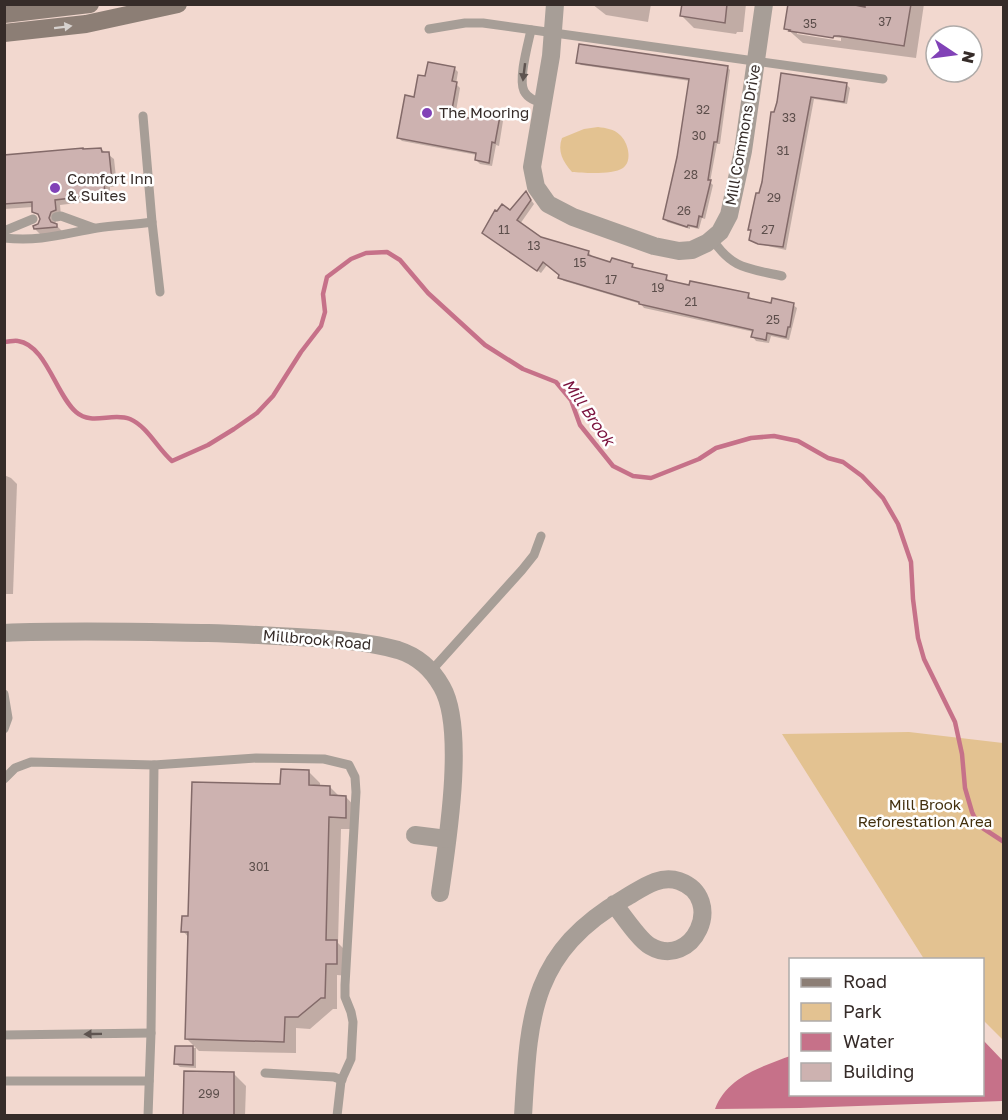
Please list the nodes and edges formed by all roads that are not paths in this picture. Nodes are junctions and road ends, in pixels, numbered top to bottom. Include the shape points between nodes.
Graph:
1 (90, 4) edge
2 (178, 4) edge
3 (555, 4) edge
4 (764, 4) edge
5 (4, 14) edge
6 (429, 29) dead end
7 (531, 30) junction
8 (4, 33) edge
9 (554, 33) junction
10 (756, 61) junction
11 (883, 79) dead end
12 (543, 103) junction
13 (143, 116) dead end
14 (56, 217) dead end
15 (33, 219) dead end
16 (152, 222) junction
17 (98, 228) junction
18 (4, 231) edge
19 (4, 238) edge
20 (712, 239) junction
21 (782, 276) dead end
22 (160, 292) dead end
23 (542, 536) dead end
24 (4, 633) edge
25 (431, 671) junction
26 (4, 694) edge
27 (4, 729) edge
28 (153, 765) junction
29 (4, 779) edge
30 (415, 834) dead end
31 (447, 839) junction
32 (440, 893) dead end
33 (614, 904) junction
34 (151, 1033) junction
35 (4, 1035) edge
36 (265, 1073) dead end
37 (342, 1080) junction
38 (4, 1081) edge
39 (149, 1081) junction
40 (148, 1116) edge
41 (337, 1116) edge
42 (524, 1116) edge

1 - 5 street
8 -> 2 street via 86,24
3 - 9 street
4 - 10 street, Mill Commons Drive
6 - 7 lane via 473,23
7 - 9 lane
7 -> 12 lane via 523,88 529,98
9 - 10 lane
9 - 12 street
10 - 11 lane
10 - 20 street, Mill Commons Drive via 733,202 725,224
12 - 20 street via 532,171 536,187 548,204 662,249 692,250
13 - 16 lane
14 - 17 lane
15 - 18 lane
16 - 17 lane
16 - 22 lane
17 - 19 lane via 58,237
20 - 21 lane via 735,264
23 - 25 lane via 522,570
24 - 25 street, Millbrook Road via 259,634 350,641 398,650
25 - 31 street, Millbrook Road via 447,696 453,724
26 - 27 lane via 8,718
28 - 29 lane via 31,762 15,768
28 - 34 lane
28 - 37 lane via 228,759 324,759 346,763 352,770 356,792 345,997 353,1022 351,1059
30 - 31 street
31 - 32 street, Millbrook Road
33 - 33 street via 646,943 660,950 687,944 701,926 701,902 680,881 656,881
33 - 42 street via 570,940 541,988 529,1032
34 -> 35 lane
34 - 39 lane
36 - 37 lane
37 - 41 lane
38 - 39 lane
39 - 40 lane

